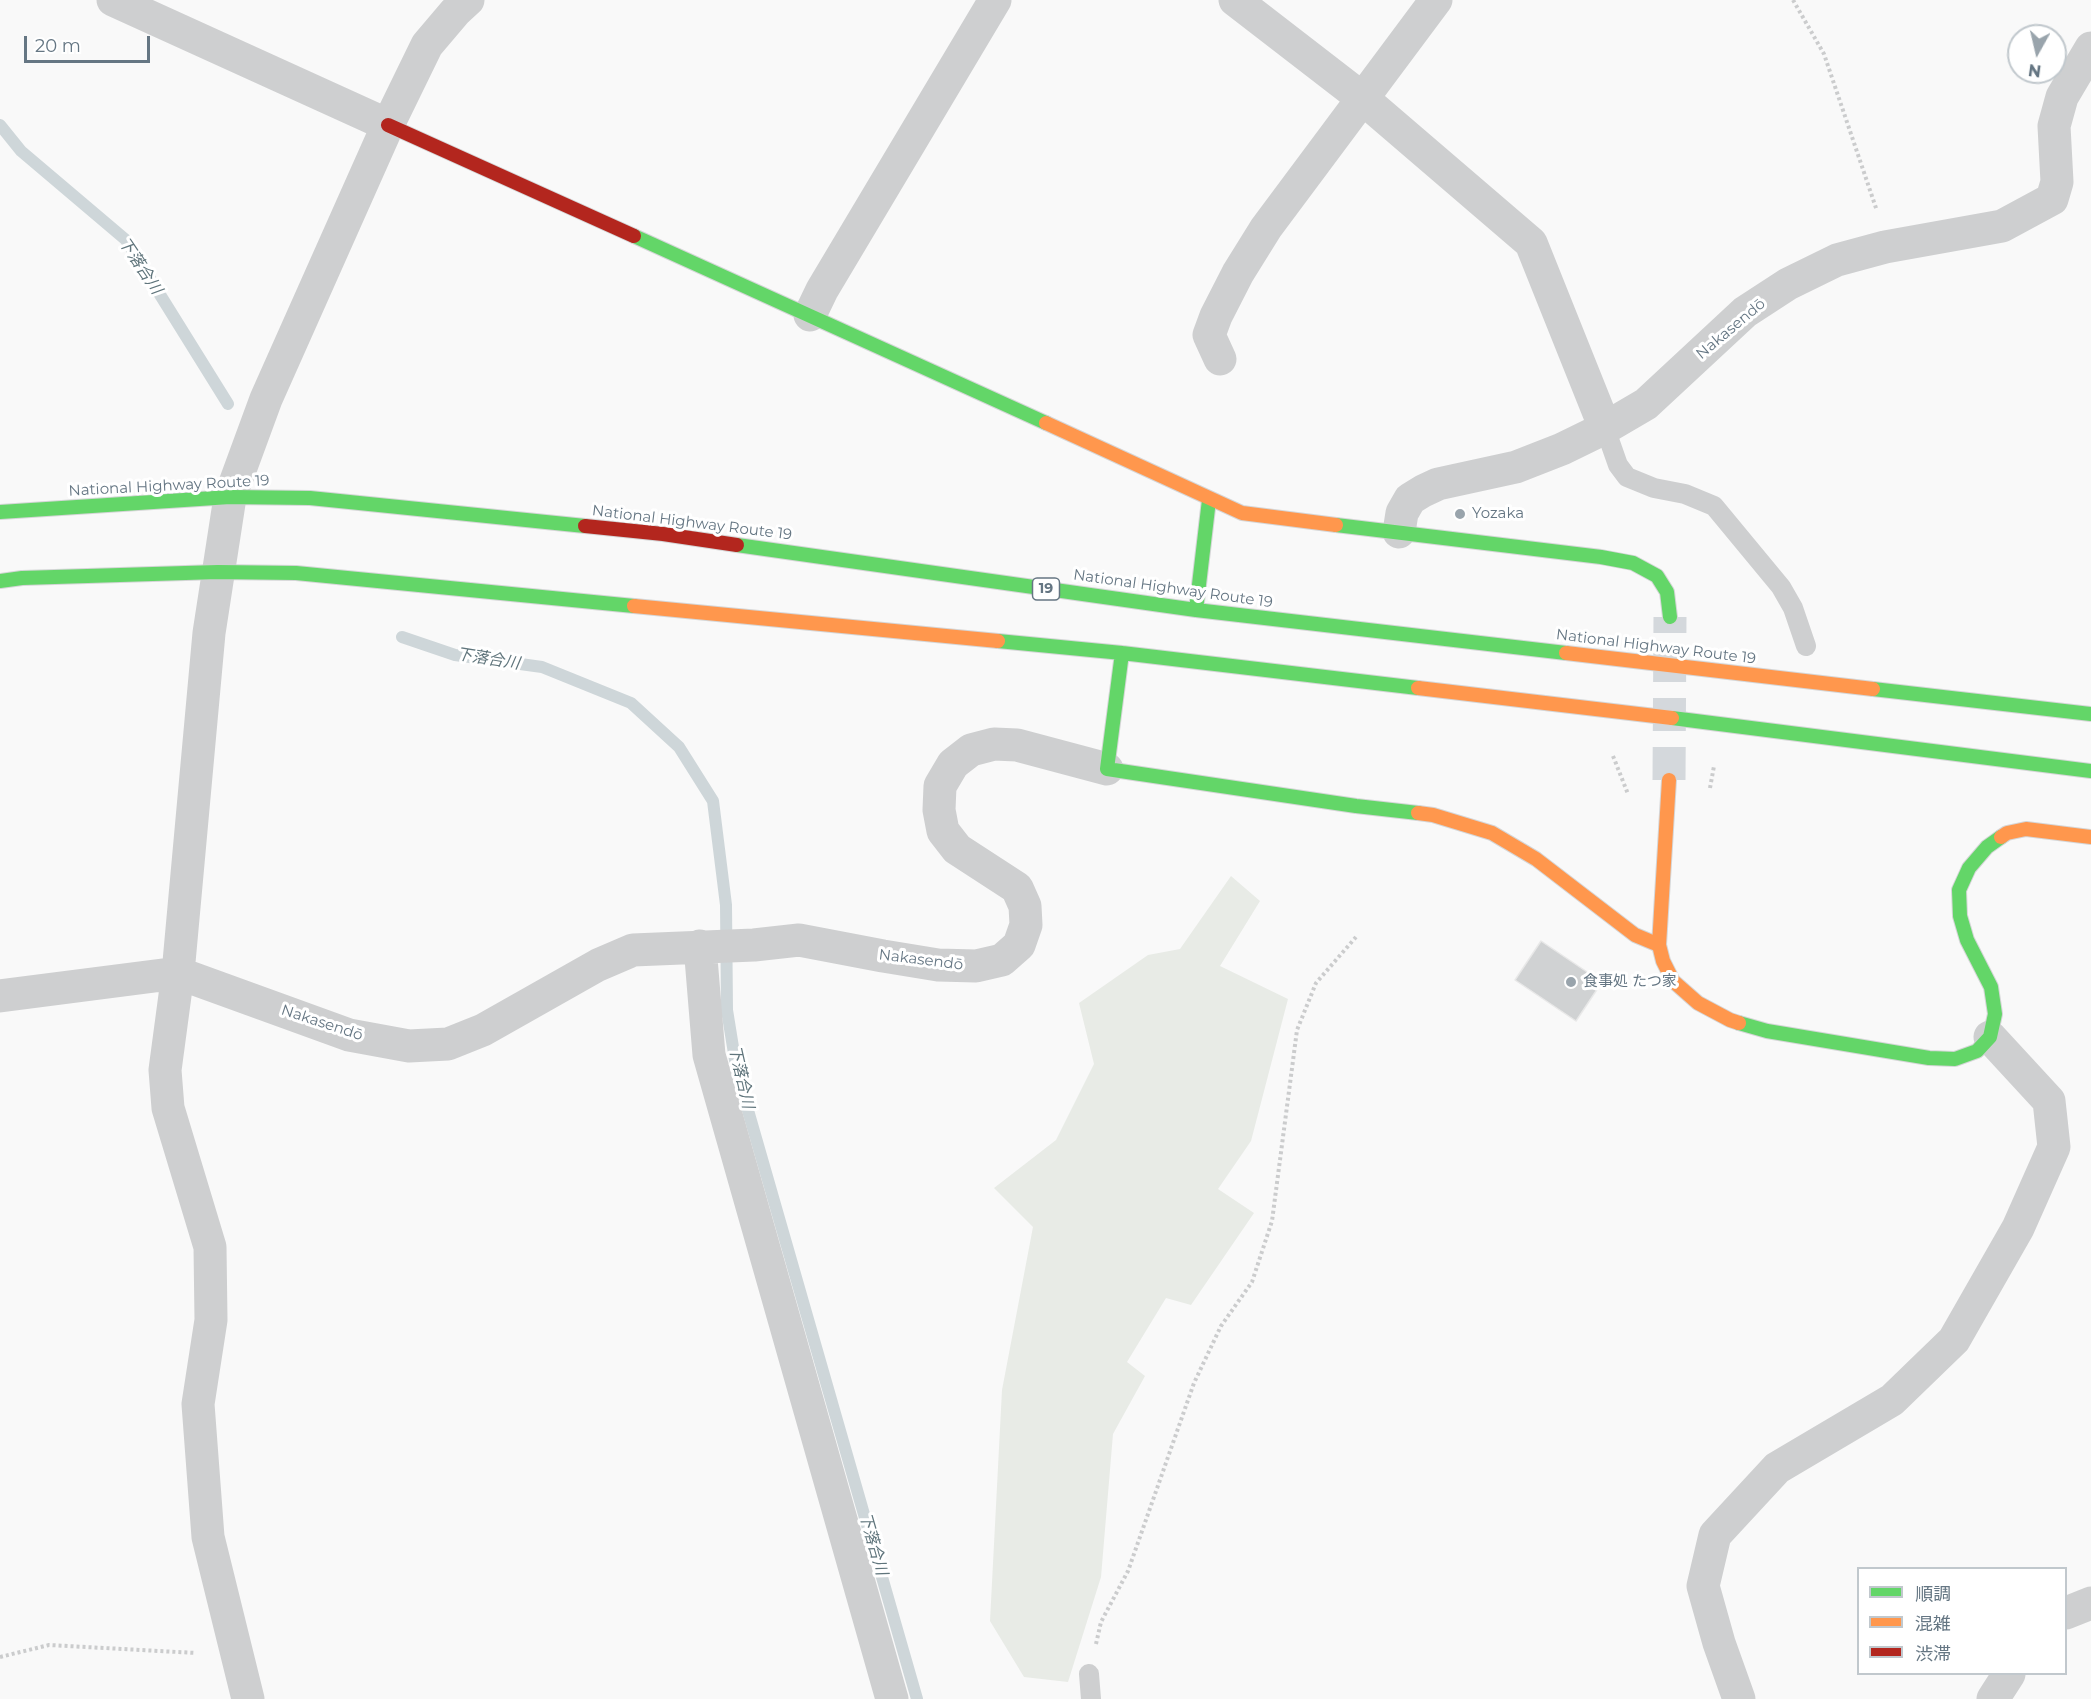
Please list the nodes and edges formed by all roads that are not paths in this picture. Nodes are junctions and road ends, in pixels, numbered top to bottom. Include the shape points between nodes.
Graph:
1 (113, 0) edge
2 (468, 0) edge
3 (995, 0) edge
4 (1234, 0) edge
5 (1436, 0) edge
6 (2091, 48) edge
7 (1362, 98) junction
8 (388, 125) junction
9 (810, 315) junction
10 (1220, 359) dead end
11 (1605, 428) junction
12 (230, 497) junction
13 (1209, 500) junction
14 (0, 512) edge
15 (1398, 532) junction
16 (218, 572) junction
17 (0, 581) edge
18 (1196, 610) junction
19 (1670, 617) tunnel mouth
20 (1806, 646) dead end
21 (1122, 653) junction
22 (2091, 714) edge
23 (1107, 769) junction
24 (2091, 771) edge
25 (1669, 780) tunnel mouth
26 (2091, 837) edge
27 (1659, 945) junction
28 (700, 946) junction
29 (178, 973) junction
30 (0, 996) edge
31 (1990, 1037) junction
32 (2091, 1603) edge
33 (2067, 1613) edge
34 (1089, 1674) road end
35 (2008, 1675) edge
36 (248, 1699) edge
37 (892, 1699) edge
38 (1091, 1699) edge
39 (1739, 1699) edge
40 (1993, 1699) edge

1 - 8 street
2 - 8 street via 427,45
3 - 9 street
4 - 7 street
5 - 7 street
6 - 11 street, Nakasendō via 2062,97 2054,126 2057,182 2052,199 2002,226 1885,247 1837,260 1788,284 1745,312 1646,404
7 - 10 street via 1266,228 1238,273 1209,335
7 - 11 street via 1530,243
8 - 9 main road
8 - 12 street via 266,399
9 - 13 main road
11 - 15 street, Nakasendō via 1516,467 1438,484 1423,491 1410,499
11 - 20 lane via 1618,465 1627,477 1714,506 1781,587
12 - 14 main road, National Highway Route 19 / 19
12 - 16 street
12 - 18 main road, National Highway Route 19 / 19 via 310,498 663,534
13 - 15 main road via 1242,513
13 - 18 main road
15 - 19 main road via 1632,562 1657,576 1667,592
16 - 17 main road
16 - 21 main road via 308,574
16 - 29 street
18 - 22 main road, National Highway Route 19 / 19
21 - 23 main road
21 - 24 main road
23 - 27 main road via 1433,815 1492,833 1536,859 1635,935
23 - 28 street, Nakasendō via 1017,745 994,744 971,750 953,764 940,786 943,831 957,849 1017,888 1025,906 1026,925 1019,945 1002,960 976,966 938,965 800,940
25 - 27 main road
26 - 31 main road via 2026,829 2007,833 1987,847 1969,868 1959,890 1960,916 1967,940 1991,987 1995,1014
27 - 31 main road via 1673,981 1698,1003 1730,1020 1767,1031 1955,1059 1977,1052
28 - 29 street, Nakasendō via 633,950 598,965 483,1030 448,1044 409,1046 349,1035
28 - 37 street via 709,1055
29 - 30 street, Nakasendō
29 - 36 street via 165,1070 168,1108 210,1247 211,1320 198,1404 208,1537
31 - 39 street via 2049,1101 2054,1147 2018,1228 1954,1340 1892,1400 1777,1468 1715,1535 1703,1586
32 - 33 street
34 - 38 lane
35 - 40 street

